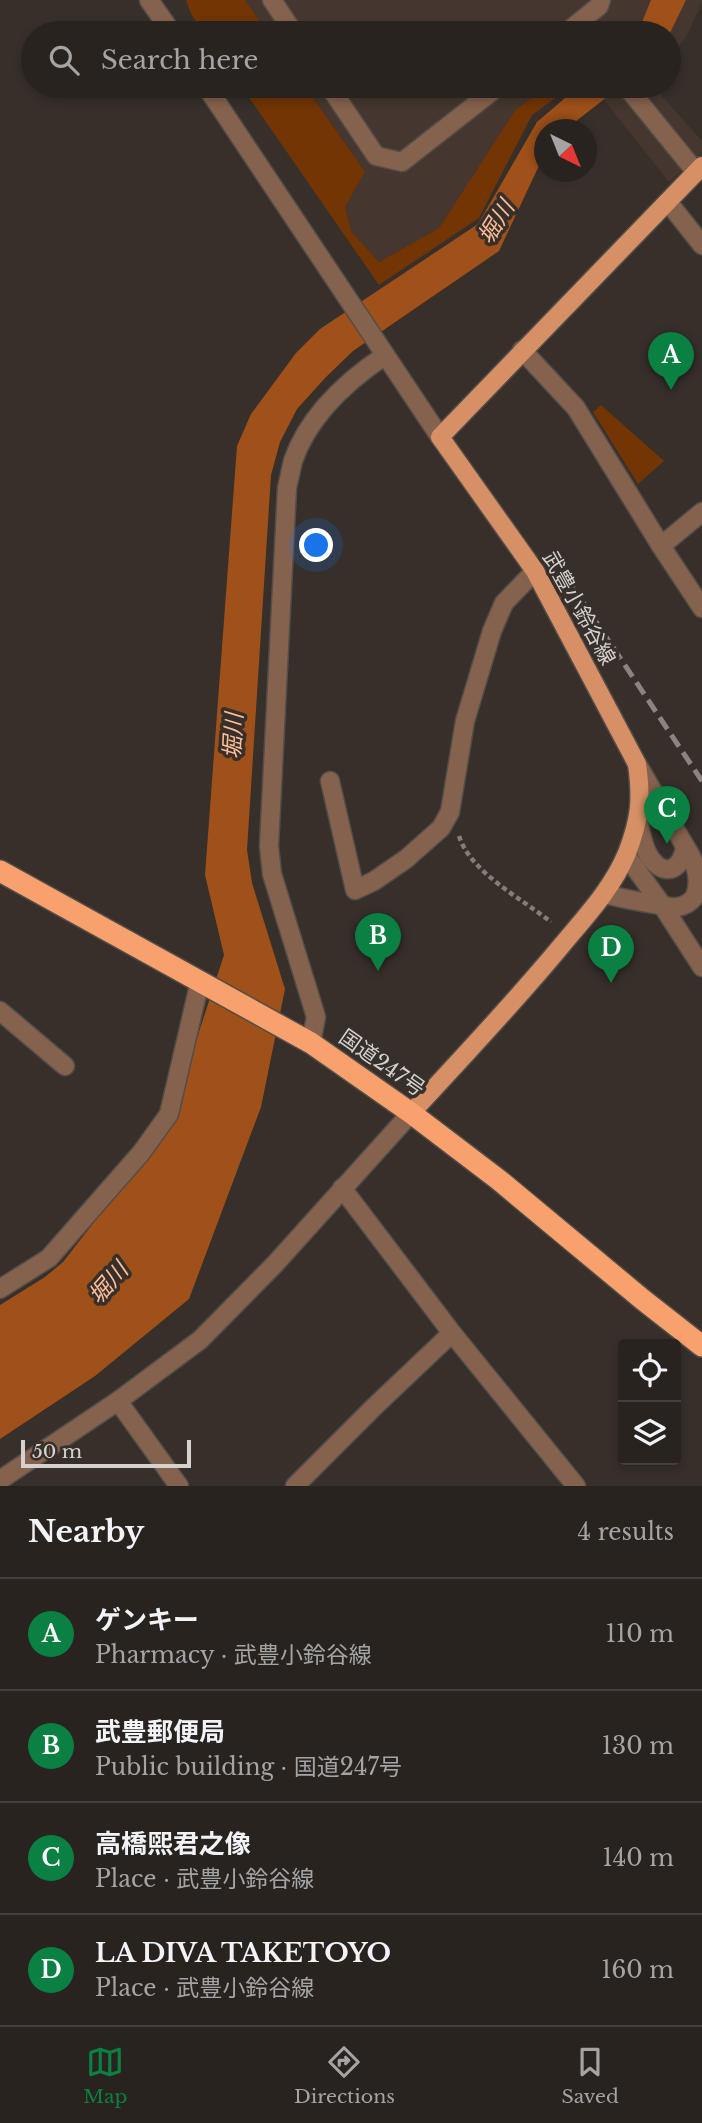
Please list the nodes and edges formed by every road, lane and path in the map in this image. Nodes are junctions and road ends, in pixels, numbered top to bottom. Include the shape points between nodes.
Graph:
1 (149, 0) edge
2 (272, 0) edge
3 (601, 0) edge
4 (164, 21) edge
5 (286, 21) edge
6 (585, 21) edge
7 (214, 98) edge
8 (337, 98) edge
9 (484, 98) edge
10 (636, 98) edge
11 (699, 169) edge
12 (668, 202) junction
13 (702, 245) edge
14 (522, 350) junction
15 (384, 356) junction
16 (440, 437) junction
17 (702, 512) edge
18 (661, 547) junction
19 (535, 571) junction
20 (702, 608) edge
21 (637, 764) junction
22 (330, 781) dead end
23 (450, 812) junction
24 (638, 820) junction
25 (685, 845) junction
26 (626, 855) junction
27 (0, 871) edge
28 (605, 894) junction
29 (662, 905) junction
30 (551, 922) dead end
31 (702, 967) edge
32 (205, 984) junction
33 (0, 1012) edge
34 (303, 1038) junction
35 (65, 1066) dead end
36 (411, 1112) junction
37 (342, 1188) junction
38 (0, 1289) edge
39 (452, 1333) junction
40 (702, 1346) edge
41 (118, 1401) junction
42 (0, 1480) edge
43 (179, 1486) edge
44 (295, 1486) edge
45 (576, 1486) edge

1 - 4 street
2 - 5 street
3 - 6 street
7 - 15 street
8 - 9 street via 376,156 402,162
10 - 11 street
11 - 12 main road
12 - 13 street
12 - 14 main road
14 - 16 main road
14 - 18 street via 576,408
15 - 16 street
15 - 34 street via 325,407 303,441 287,488 269,846 272,874 316,1017
16 - 19 main road, 武豊小鈴谷線
17 - 18 street
18 - 20 street
19 - 21 main road, 武豊小鈴谷線
19 - 23 street via 504,603 492,631 465,722
21 - 24 main road, 武豊小鈴谷線
21 - 25 street
22 - 23 street via 355,890 406,859 441,828
23 - 30 path via 463,849 487,874
24 - 25 street via 651,859 659,866 678,865
24 - 26 main road, 武豊小鈴谷線
25 - 29 street via 699,867 699,890 684,905
26 - 28 main road, 武豊小鈴谷線
26 - 29 street
27 - 32 highway, 国道247号
28 - 29 street
28 - 36 main road, 武豊小鈴谷線
29 - 31 street
32 - 34 highway, 国道247号
32 - 38 street via 169,1114 49,1258
33 - 35 street
34 - 36 highway, 国道247号
36 - 37 street
36 - 40 highway, 国道247号
37 - 39 street
37 - 41 street via 200,1340
39 - 44 street
39 - 45 street
41 - 42 street
41 - 43 street

